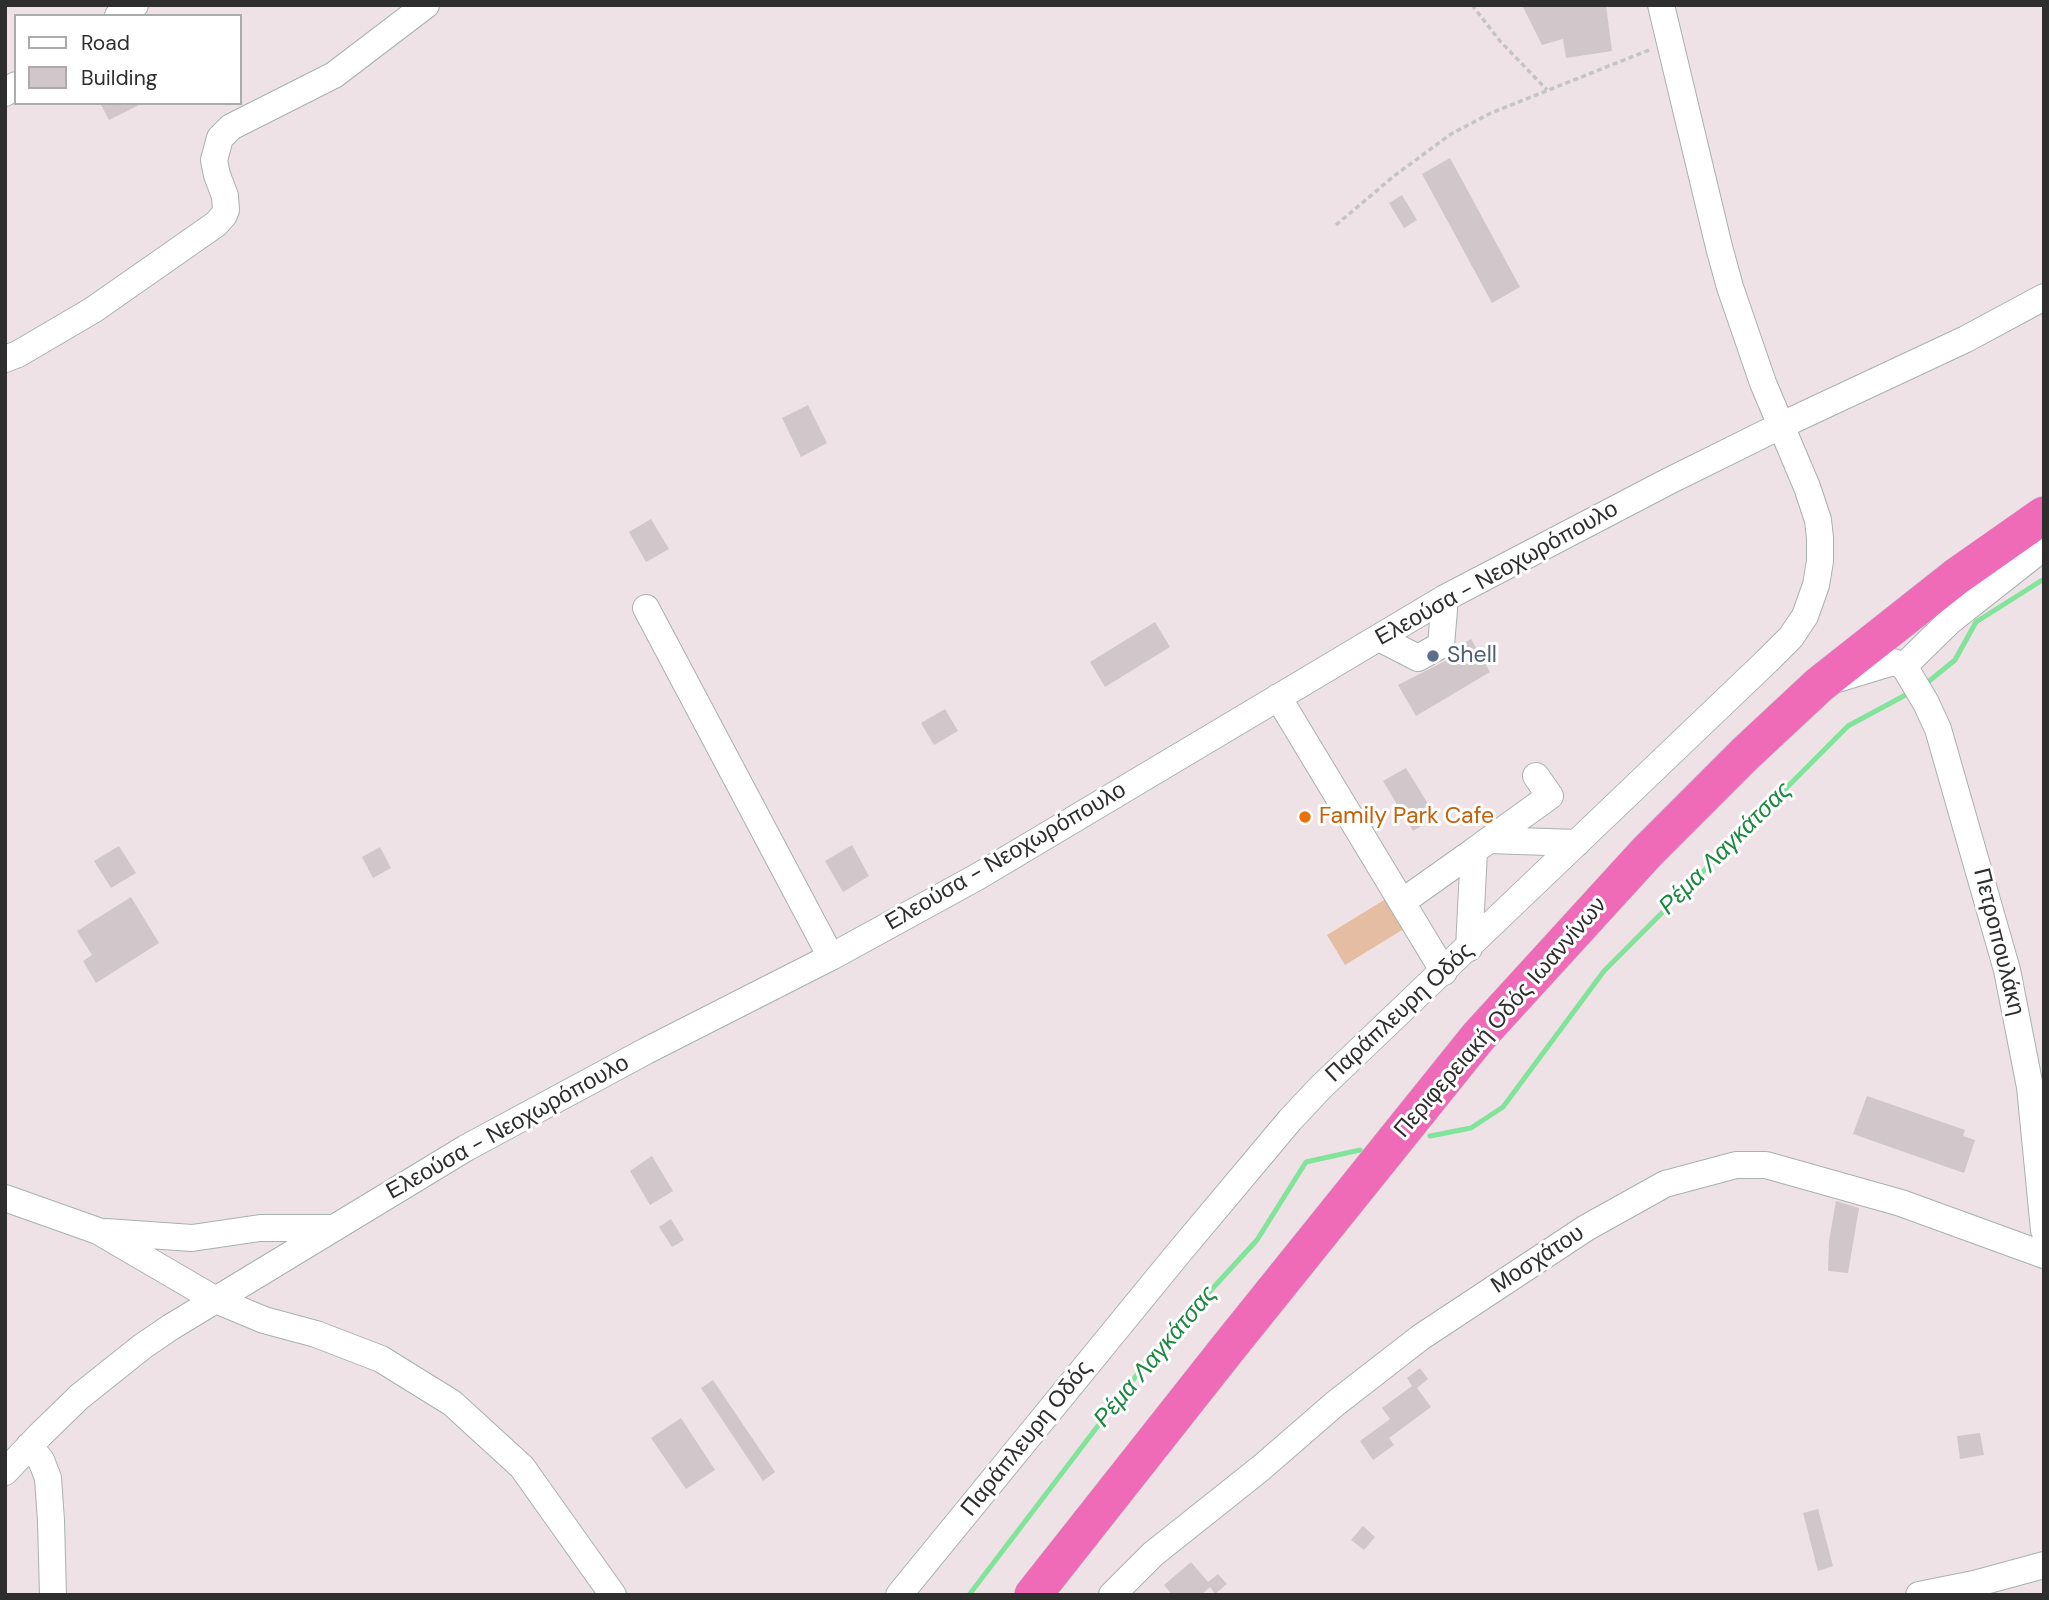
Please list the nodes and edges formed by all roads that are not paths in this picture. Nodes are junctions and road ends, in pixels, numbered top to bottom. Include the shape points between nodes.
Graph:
1 (426, 5) edge
2 (1661, 5) edge
3 (2044, 297) edge
4 (5, 359) edge
5 (1780, 426) junction
6 (2044, 515) edge
7 (2044, 547) edge
8 (1445, 598) junction
9 (646, 608) dead end
10 (1379, 638) junction
11 (1907, 672) junction
12 (1819, 685) junction
13 (1279, 697) junction
14 (1536, 776) dead end
15 (1577, 843) junction
16 (1481, 846) junction
17 (1402, 902) junction
18 (1469, 948) junction
19 (831, 957) junction
20 (1444, 972) junction
21 (2041, 1177) edge
22 (5, 1198) edge
23 (333, 1228) junction
24 (2044, 1230) edge
25 (97, 1231) junction
26 (2044, 1255) edge
27 (216, 1300) junction
28 (29, 1446) junction
29 (5, 1472) edge
30 (2044, 1565) edge
31 (53, 1595) edge
32 (613, 1595) edge
33 (900, 1595) edge
34 (1033, 1595) edge
35 (1112, 1595) edge
36 (1919, 1595) edge

1 - 4 street via 334,75 231,127 220,138 214,160 225,196 224,215 93,310
2 - 5 street, Παράπλευρη Οδός via 1723,260
3 - 5 street, Ελεούσα - Νεοχωρόπουλο
5 - 8 street, Ελεούσα - Νεοχωρόπουλο
5 - 15 street, Παράπλευρη Οδός via 1818,520 1820,561 1805,616 1784,644
6 - 12 highway, Περιφερειακή Οδός Ιωαννίνων via 1957,576
7 - 11 street via 1950,621
8 - 10 street, Ελεούσα - Νεοχωρόπουλο
8 - 10 street via 1441,645 1418,658
9 - 19 street
10 - 13 street, Ελεούσα - Νεοχωρόπουλο
11 - 12 street via 1893,663
11 - 21 street, Πετροπουλάκη via 1938,729 2007,970 2030,1087
12 - 34 highway, Περιφερειακή Οδός Ιωαννίνων via 1647,852 1478,1038
13 - 17 street
13 - 19 street, Ελεούσα - Νεοχωρόπουλο via 977,877
14 - 16 street via 1550,796
15 - 16 street
15 - 18 street, Παράπλευρη Οδός
16 - 17 street
16 - 18 street
17 - 20 street
18 - 20 street, Παράπλευρη Οδός
19 - 23 street, Ελεούσα - Νεοχωρόπουλο via 499,1129
20 - 33 street, Παράπλευρη Οδός via 1290,1120
21 - 24 street, Πετροπουλάκη
22 - 25 street
23 - 25 street via 260,1228 192,1238
23 - 27 street, Ελεούσα - Νεοχωρόπουλο
25 - 27 street
26 - 35 street, Μοσχάτου via 1901,1203 1766,1165 1736,1165 1665,1184 1586,1228 1421,1337 1160,1548
27 - 28 street, Ελεούσα - Νεοχωρόπουλο via 143,1346 79,1397
27 - 32 street via 381,1359 452,1403 522,1467
28 - 29 street, Ελεούσα - Νεοχωρόπουλο
28 - 31 street via 48,1478
30 - 36 street

